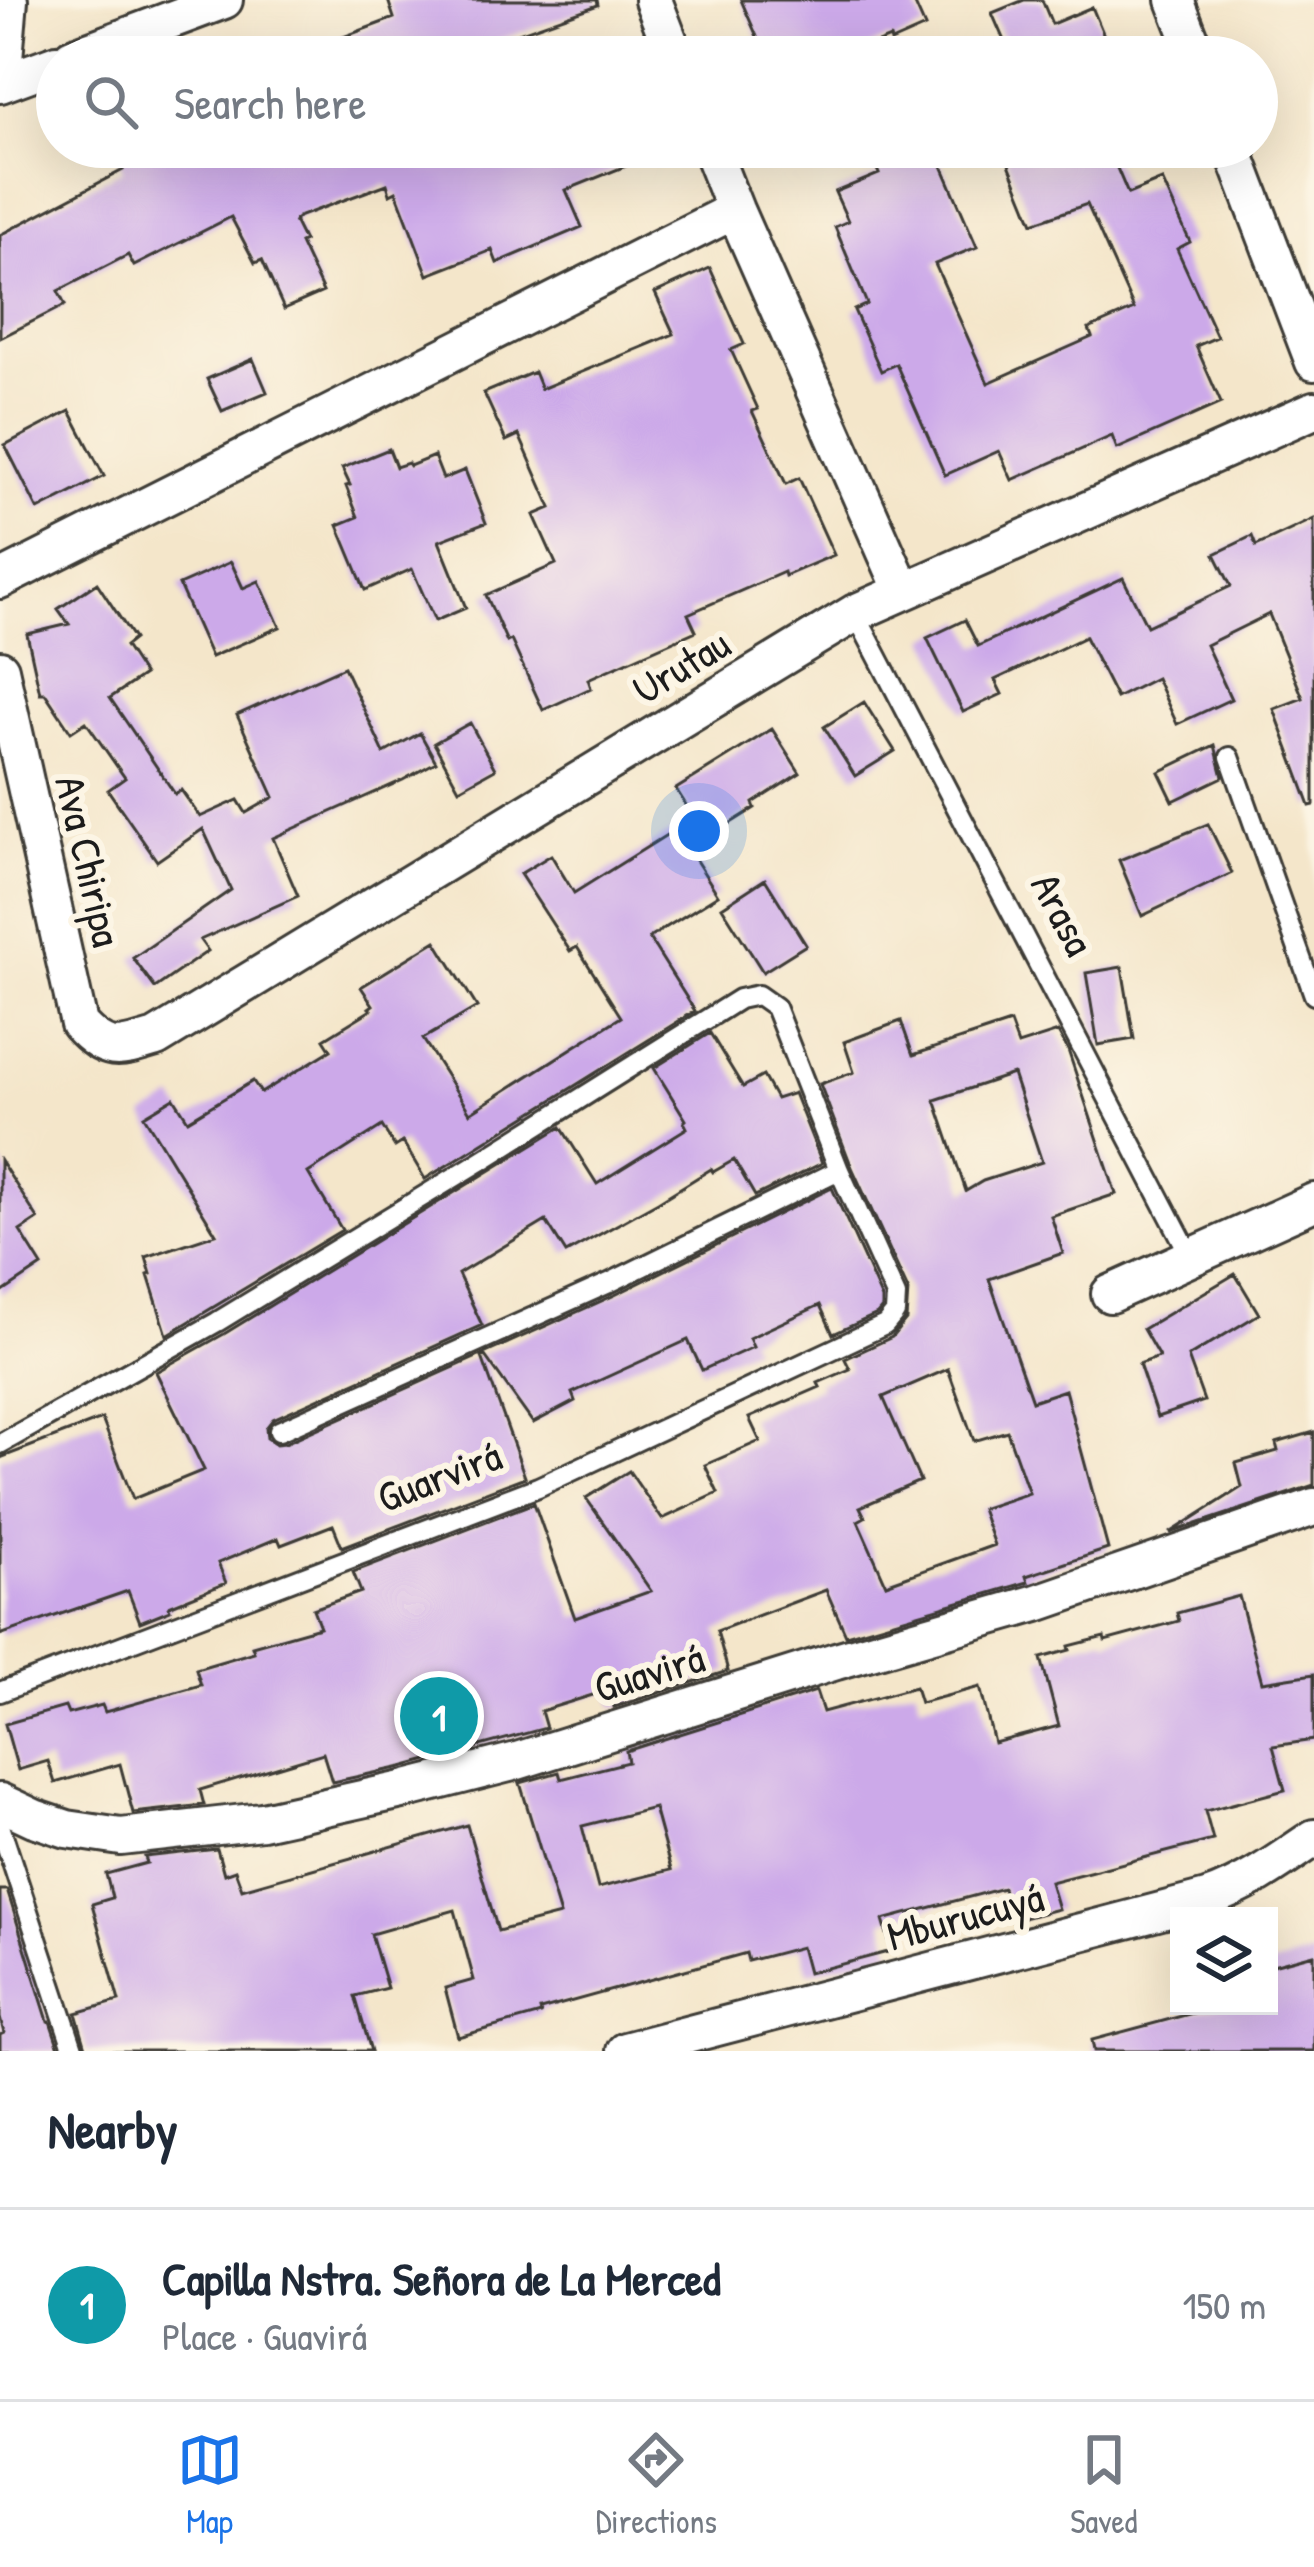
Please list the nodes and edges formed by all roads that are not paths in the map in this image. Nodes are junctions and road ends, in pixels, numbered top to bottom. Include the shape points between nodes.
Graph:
1 (8, 0) edge
2 (224, 0) edge
3 (653, 0) edge
4 (1175, 0) edge
5 (128, 36) edge
6 (667, 36) edge
7 (1189, 36) edge
8 (36, 71) edge
9 (1, 84) edge
10 (718, 168) edge
11 (1240, 168) edge
12 (735, 210) junction
13 (1314, 362) edge
14 (1314, 410) edge
15 (0, 580) edge
16 (903, 591) junction
17 (855, 613) junction
18 (0, 670) edge
19 (1230, 757) dead end
20 (1314, 995) edge
21 (121, 1049) joint
22 (839, 1170) junction
23 (1314, 1202) edge
24 (1191, 1257) junction
25 (1109, 1294) dead end
26 (279, 1431) dead end
27 (0, 1444) edge
28 (1314, 1507) edge
29 (0, 1692) edge
30 (0, 1802) edge
31 (0, 1826) edge
32 (1314, 1838) edge
33 (74, 2051) edge
34 (626, 2051) edge

1 - 9 street
2 - 5 street
3 - 6 street
4 - 7 street
8 - 9 street
10 - 12 street
11 - 13 street
12 - 15 street
12 - 16 street
14 - 16 street, Urutau
16 - 17 street, Urutau
17 - 21 street, Urutau via 156,1038
17 - 24 lane, Arasa
18 - 21 street, Ava Chiripa via 80,1024 94,1041
19 - 20 lane
22 - 26 lane
22 - 27 lane via 775,1007 758,994 739,999 217,1322
22 - 29 lane, Guarvirá via 896,1296 885,1325 538,1487
23 - 24 street
24 - 25 street
28 - 30 street, Guavirá via 1037,1603 517,1761 345,1803 121,1837 68,1829
31 - 33 lane
32 - 34 street, Mburucuyá via 1208,1899

